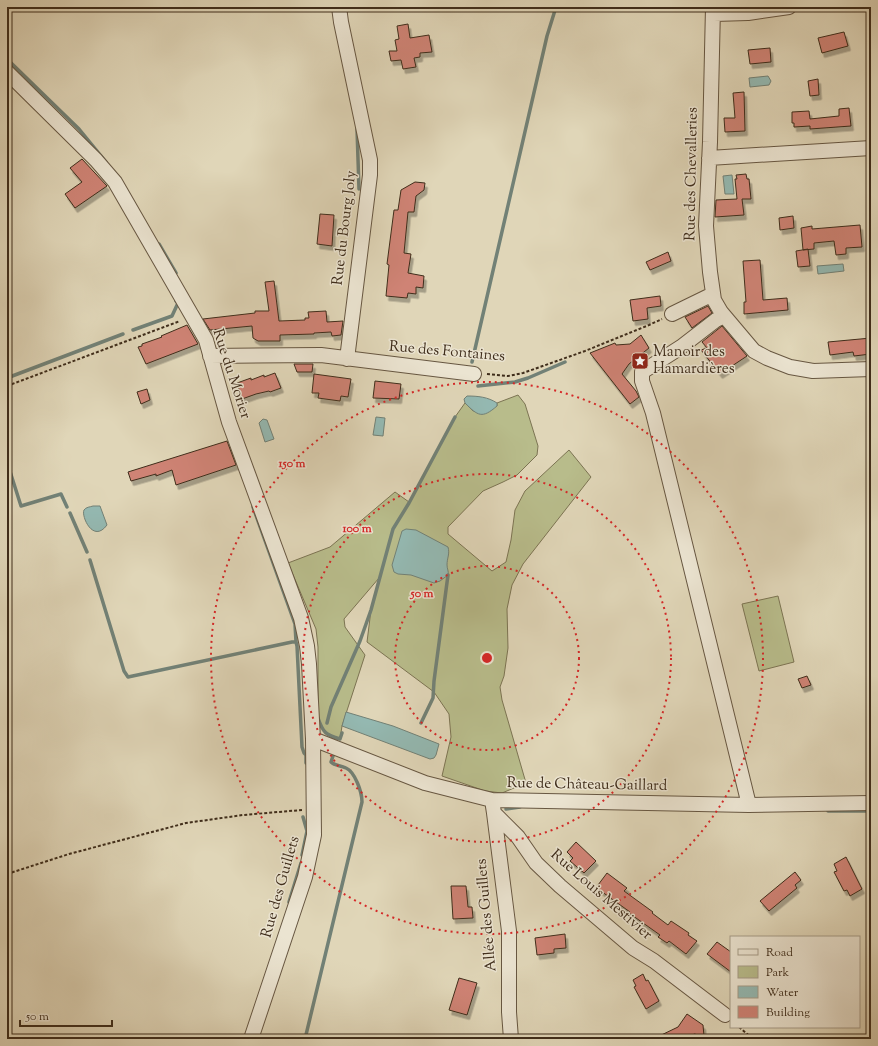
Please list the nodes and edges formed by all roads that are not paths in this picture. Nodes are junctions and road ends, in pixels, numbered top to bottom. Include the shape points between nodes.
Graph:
1 (339, 7) edge
2 (789, 7) edge
3 (714, 11) edge
4 (7, 72) edge
5 (871, 148) edge
6 (709, 158) junction
7 (713, 294) junction
8 (672, 314) road end
9 (724, 316) junction
10 (210, 356) junction
11 (347, 359) junction
12 (871, 369) edge
13 (474, 374) road end
14 (313, 739) junction
15 (871, 803) edge
16 (749, 805) junction
17 (493, 807) junction
18 (725, 1014) dead end
19 (251, 1039) edge
20 (511, 1039) edge

1 - 11 street, Rue du Bourg Joly via 370,160
2 - 3 street via 748,13
3 - 6 street, Rue des Chevalleries
4 - 10 street, Rue du Morier via 115,182 206,340
5 - 6 street
6 - 7 street, Rue des Chevalleries via 706,226
7 - 8 street
7 - 9 street, Rue des Chevalleries
9 - 12 street, Rue des Chevalleries via 754,351 790,367 813,371
9 - 16 street via 642,372 642,381 653,413
10 - 11 street, Rue des Fontaines via 322,355
10 - 14 street, Rue du Morier via 229,422 301,618 309,664
11 - 13 street, Rue des Fontaines
14 - 17 street, Rue de Château-Gaillard
14 - 19 street, Rue des Guillets via 314,835 305,877
15 - 16 street, Rue de Château-Gaillard
16 - 17 street, Rue de Château-Gaillard
17 - 18 street, Rue Louis Mestivier via 536,862 560,886 633,948
17 - 20 street, Allée des Guillets via 509,931

